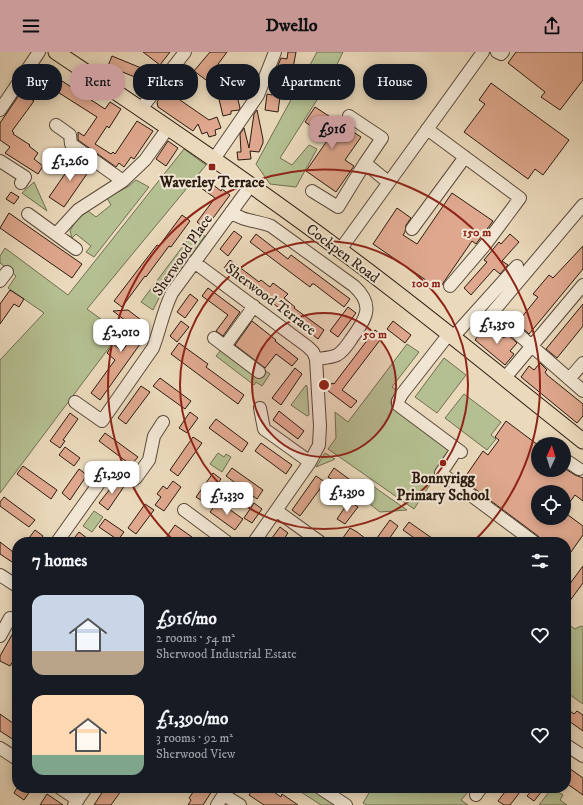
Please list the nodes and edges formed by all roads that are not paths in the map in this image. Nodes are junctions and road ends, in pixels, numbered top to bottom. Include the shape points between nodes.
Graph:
1 (39, 52) edge
2 (58, 52) edge
3 (185, 52) edge
4 (275, 52) edge
5 (483, 52) edge
6 (497, 52) edge
7 (503, 52) edge
8 (141, 109) junction
9 (0, 110) edge
10 (349, 116) dead end
11 (56, 125) dead end
12 (168, 128) junction
13 (427, 129) junction
14 (465, 157) junction
15 (214, 158) junction
16 (0, 161) edge
17 (365, 164) junction
18 (123, 181) junction
19 (388, 182) junction
20 (21, 183) dead end
21 (251, 185) junction
22 (312, 191) dead end
23 (581, 211) edge
24 (230, 212) junction
25 (28, 214) dead end
26 (412, 229) dead end
27 (56, 234) junction
28 (76, 249) dead end
29 (340, 250) junction
30 (194, 262) junction
31 (517, 266) dead end
32 (583, 285) edge
33 (450, 286) dead end
34 (254, 306) junction
35 (493, 312) junction
36 (481, 326) dead end
37 (451, 336) junction
38 (214, 338) dead end
39 (225, 346) junction
40 (531, 346) junction
41 (316, 359) junction
42 (583, 363) edge
43 (259, 372) dead end
44 (504, 379) junction
45 (569, 379) junction
46 (583, 391) edge
47 (75, 402) dead end
48 (260, 408) dead end
49 (163, 422) dead end
50 (581, 436) edge
51 (310, 462) junction
52 (571, 462) edge
53 (582, 468) edge
54 (184, 510) dead end
55 (277, 511) junction
56 (61, 537) edge
57 (220, 537) edge
58 (258, 537) edge
59 (313, 537) edge
60 (527, 537) edge
61 (0, 575) edge
62 (12, 583) edge
63 (10, 618) dead end
64 (0, 636) edge
65 (0, 748) edge
66 (571, 748) edge
67 (12, 756) edge
68 (583, 756) edge
69 (66, 793) edge
70 (82, 793) edge
71 (225, 793) edge
72 (228, 793) edge
73 (328, 793) edge
74 (76, 802) edge
75 (216, 805) edge
76 (240, 805) edge
77 (346, 805) edge

1 - 9 street
2 - 8 main road, Cockpen Road
3 - 8 street
4 - 15 street via 258,95
5 - 13 street
6 - 7 street
8 - 12 main road, Cockpen Road
10 - 17 street via 382,138
11 - 18 street via 70,135 71,144
12 - 15 main road, Cockpen Road
12 - 18 street via 145,160
13 - 14 street
13 - 19 street
14 - 26 street
14 - 33 street via 520,198
15 - 21 main road, Cockpen Road
16 - 20 street via 25,178
17 - 19 street
17 - 22 street via 338,207
18 - 27 street via 78,210
19 - 29 street
21 - 24 street, Sherwood Place
21 - 29 main road, Cockpen Road
23 - 35 street
24 - 30 street, Sherwood Place
24 - 41 street via 242,219 271,226 354,286 364,298 366,306 363,322 342,351 331,357
25 - 27 street
27 - 28 street
29 - 37 main road, Cockpen Road
30 - 34 street, Sherwood Terrace
30 - 47 street, Sherwood Place via 172,293 153,348 102,421
31 - 37 street
32 - 40 street
34 - 39 street
34 - 41 street, Sherwood Terrace via 308,347
35 - 36 street
35 - 40 street
37 - 44 main road, Cockpen Road
37 - 60 street via 402,394 398,405 459,451 441,473
38 - 39 street
39 - 43 street
40 - 44 street
40 - 45 street
41 - 51 street, Sherwood Terrace via 320,437 319,445
42 - 45 street
44 - 50 main road, Cockpen Road
45 - 46 street
48 - 51 street via 264,429
49 - 56 street via 154,436 149,460 136,478 129,479 116,470 107,472
51 - 55 street, Sherwood Terrace
52 - 53 street
54 - 57 street
55 - 58 street, Sherwood Terrace
55 - 59 street
61 - 62 street
63 - 64 street
65 - 67 street
66 - 68 street
69 - 74 street
70 - 74 street
71 - 75 street
72 - 76 street
73 - 77 street

